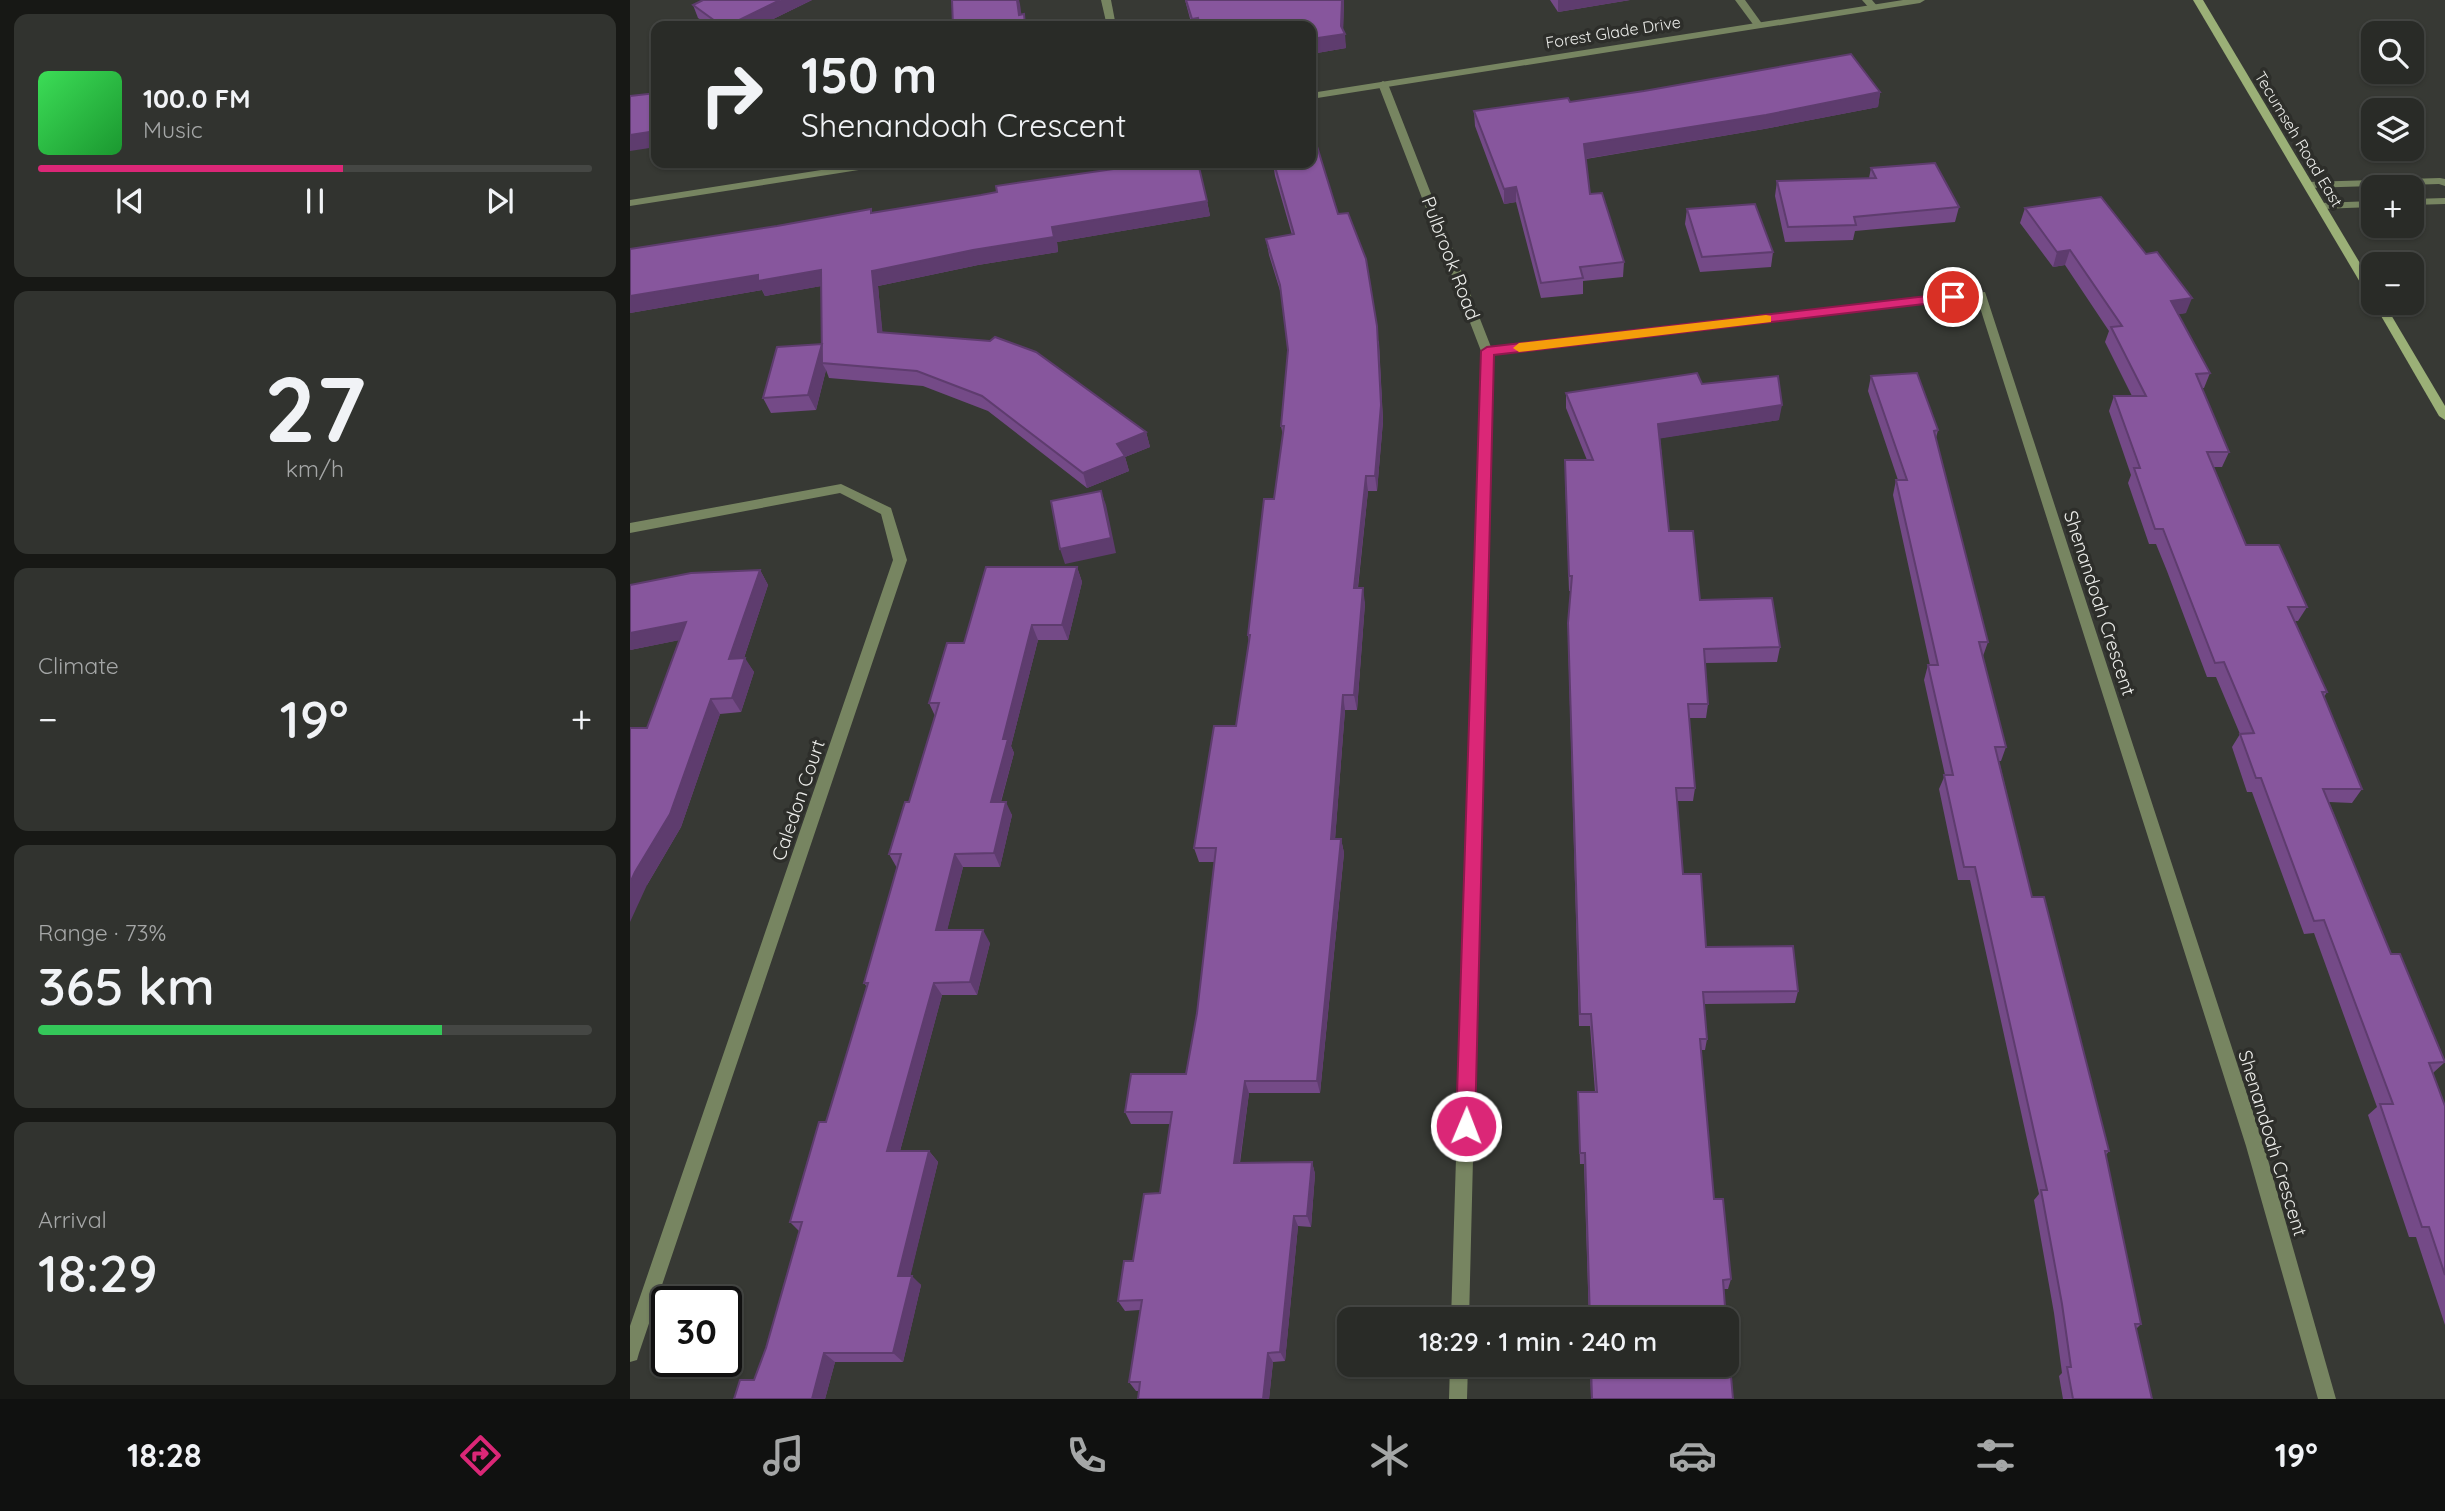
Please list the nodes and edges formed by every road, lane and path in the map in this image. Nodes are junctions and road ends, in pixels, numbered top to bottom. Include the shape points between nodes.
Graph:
1 (1106, 0) edge
2 (1740, 0) edge
3 (1920, 0) edge
4 (2198, 0) edge
5 (1870, 4) edge
6 (1111, 21) edge
7 (1758, 26) junction
8 (1383, 84) junction
9 (1316, 95) edge
10 (852, 168) edge
11 (2445, 183) edge
12 (2308, 185) junction
13 (2445, 201) edge
14 (2424, 202) edge
15 (630, 203) edge
16 (2361, 204) edge
17 (2320, 206) junction
18 (2361, 274) edge
19 (2385, 315) edge
20 (1487, 351) junction
21 (2445, 416) edge
22 (630, 528) edge
23 (1460, 1307) edge
24 (630, 1353) edge
25 (1459, 1377) edge
26 (1458, 1399) edge
27 (2327, 1399) edge

1 - 6 street
2 - 7 street
3 - 5 street, Forest Glade Drive
4 - 12 main road, Tecumseh Road East
5 - 7 street, Forest Glade Drive
7 - 8 street, Forest Glade Drive
8 - 9 street, Forest Glade Drive
8 - 20 street, Pulbrook Road
10 - 15 street
11 - 12 street
12 - 17 main road, Tecumseh Road East
13 - 14 street
16 - 17 street
17 - 18 main road, Tecumseh Road East
19 - 21 main road
20 - 23 street, Pulbrook Road
20 - 27 street, Shenandoah Crescent via 1981,294 2255,1146
22 - 24 street, Caledon Court via 841,488 887,511 900,560
25 - 26 street

